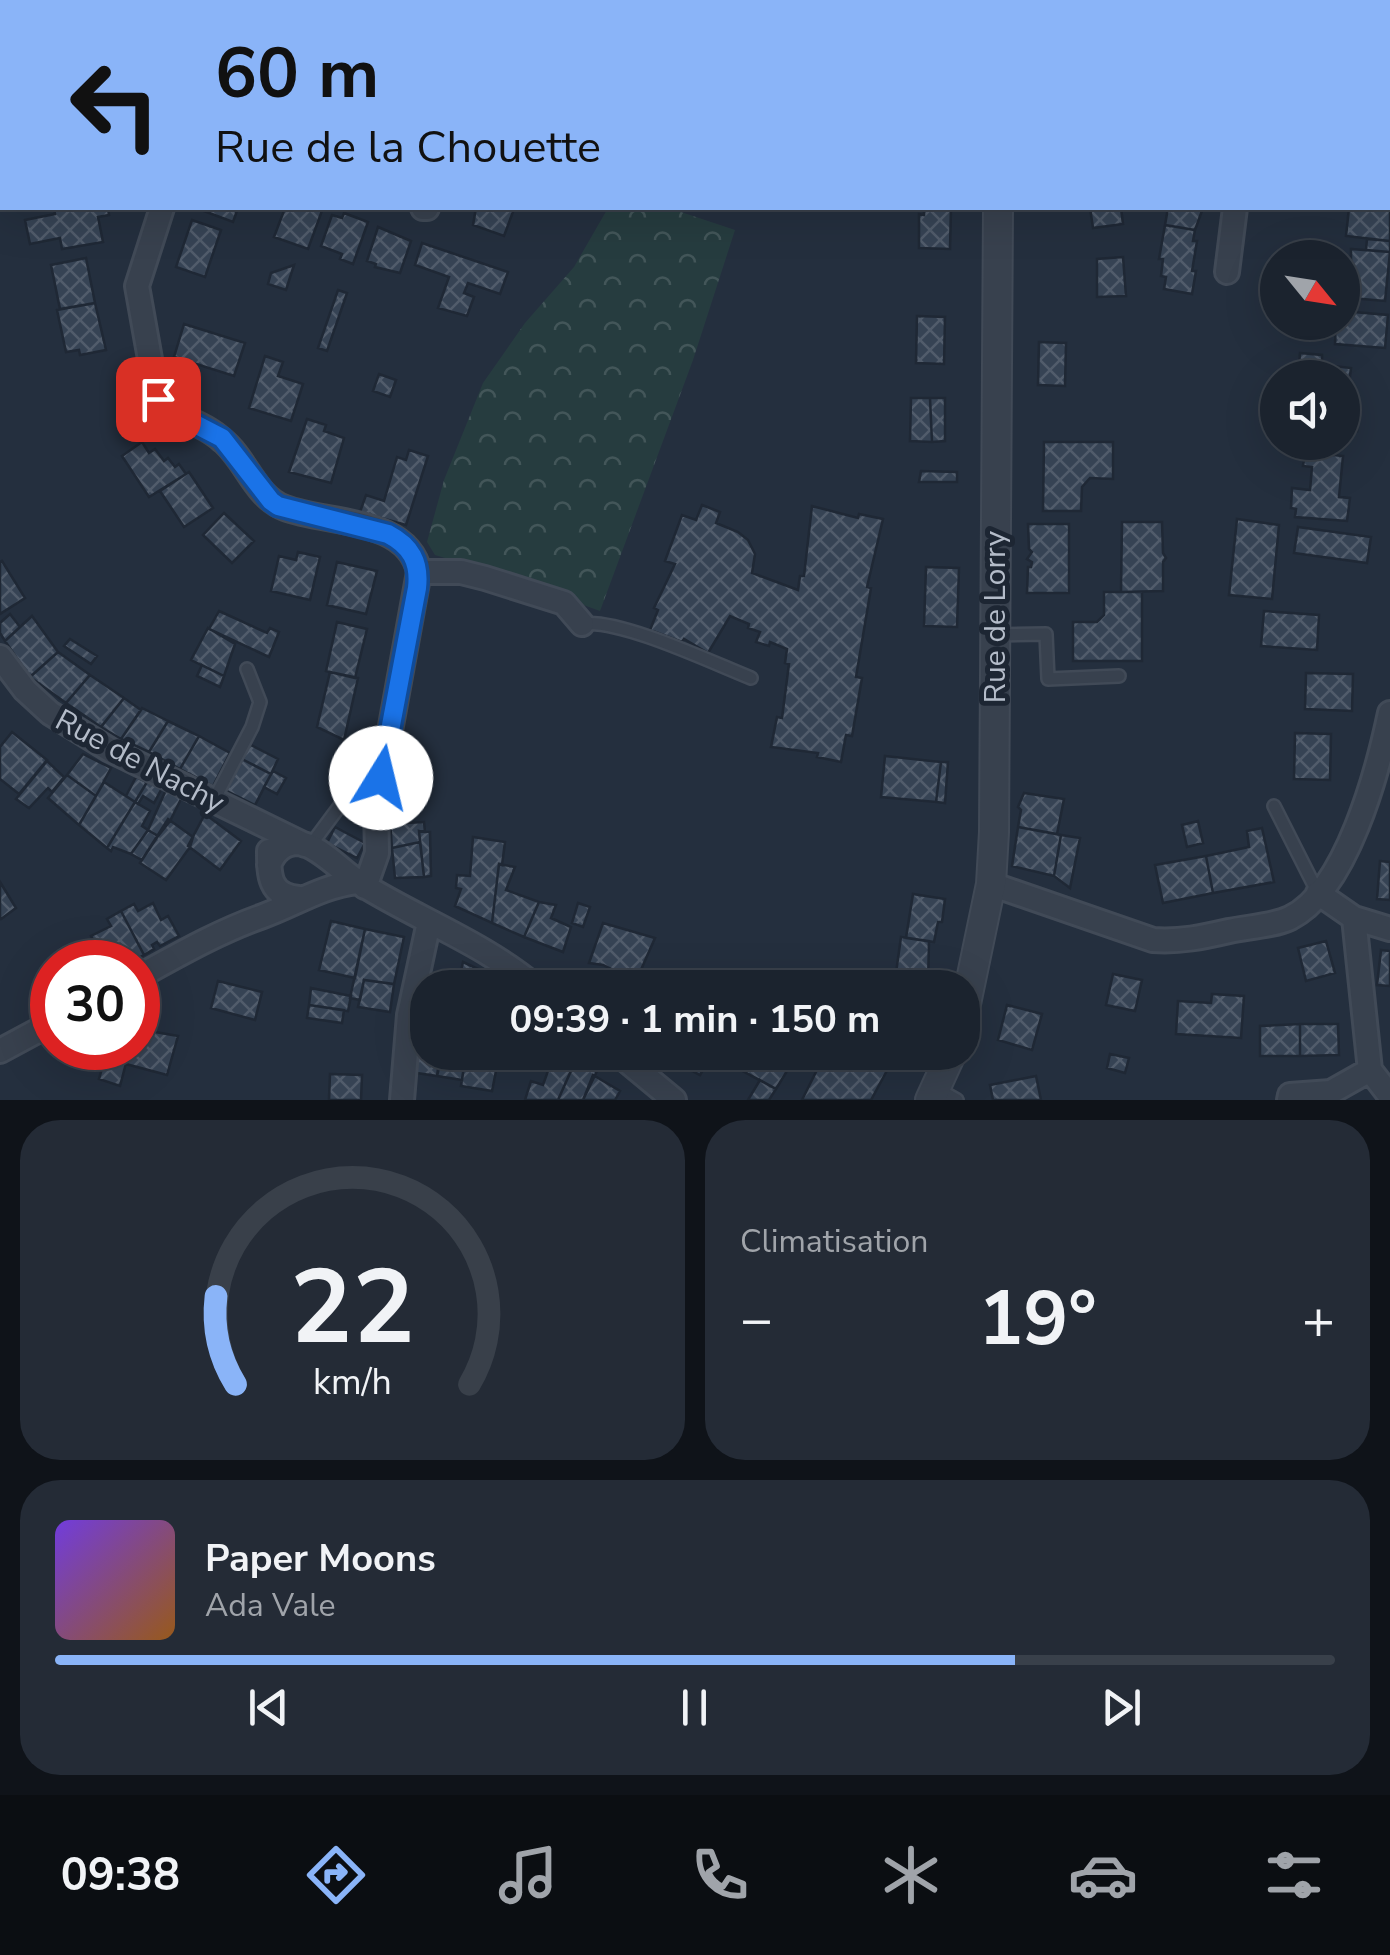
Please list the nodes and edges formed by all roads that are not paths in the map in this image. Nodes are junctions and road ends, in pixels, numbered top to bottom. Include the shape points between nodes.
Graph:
1 (161, 210) edge
2 (998, 210) edge
3 (1236, 210) edge
4 (1227, 272) dead end
5 (419, 572) junction
6 (582, 624) joint
7 (995, 635) junction
8 (0, 657) edge
9 (247, 669) dead end
10 (1119, 676) dead end
11 (751, 678) dead end
12 (1390, 713) edge
13 (214, 800) junction
14 (1274, 806) dead end
15 (376, 808) junction
16 (243, 817) junction
17 (310, 848) junction
18 (269, 871) junction
19 (361, 884) junction
20 (991, 884) junction
21 (1318, 893) junction
22 (306, 895) junction
23 (1354, 918) junction
24 (241, 922) junction
25 (429, 922) junction
26 (1390, 929) edge
27 (160, 965) edge
28 (512, 970) edge
29 (973, 970) edge
30 (30, 1034) edge
31 (0, 1050) edge
32 (638, 1070) edge
33 (948, 1070) edge
34 (1370, 1070) junction
35 (941, 1096) edge
36 (1390, 1096) edge
37 (402, 1100) edge
38 (674, 1100) edge
39 (1289, 1100) edge

1 - 5 street via 137,286 161,405 222,438 271,501 388,534 409,550
2 - 7 street, Rue de Lorry
3 - 4 street
5 - 6 street via 460,572 564,603
5 - 15 street
6 - 11 lane via 638,635
7 - 10 lane via 1046,634 1048,678
7 - 20 street, Rue de Lorry
8 - 13 street, Rue de Nachy via 50,713
9 - 13 lane via 260,702
12 - 21 street via 1362,816
13 - 16 street, Rue de Nachy
14 - 21 lane
15 - 17 lane via 340,807
15 - 19 street via 376,853
16 - 17 street, Rue de Nachy
16 - 18 street, Rue de Nachy via 269,850
17 - 18 street via 287,844
17 - 19 street, Rue de Nachy
17 - 22 street via 323,868 320,884
18 - 22 street via 276,891
18 - 24 street
19 - 22 street
19 - 25 street, Rue de Nachy
20 - 21 street via 1153,940 1180,942 1290,918
20 - 29 street, Rue de Lorry
21 - 23 street
22 - 24 street
23 - 26 street
23 - 34 street
24 - 27 street
25 - 28 street, Rue de Nachy
25 - 37 street via 405,1041
30 - 31 street
32 - 38 street
33 - 35 street
34 - 36 street
34 - 39 street via 1331,1092

